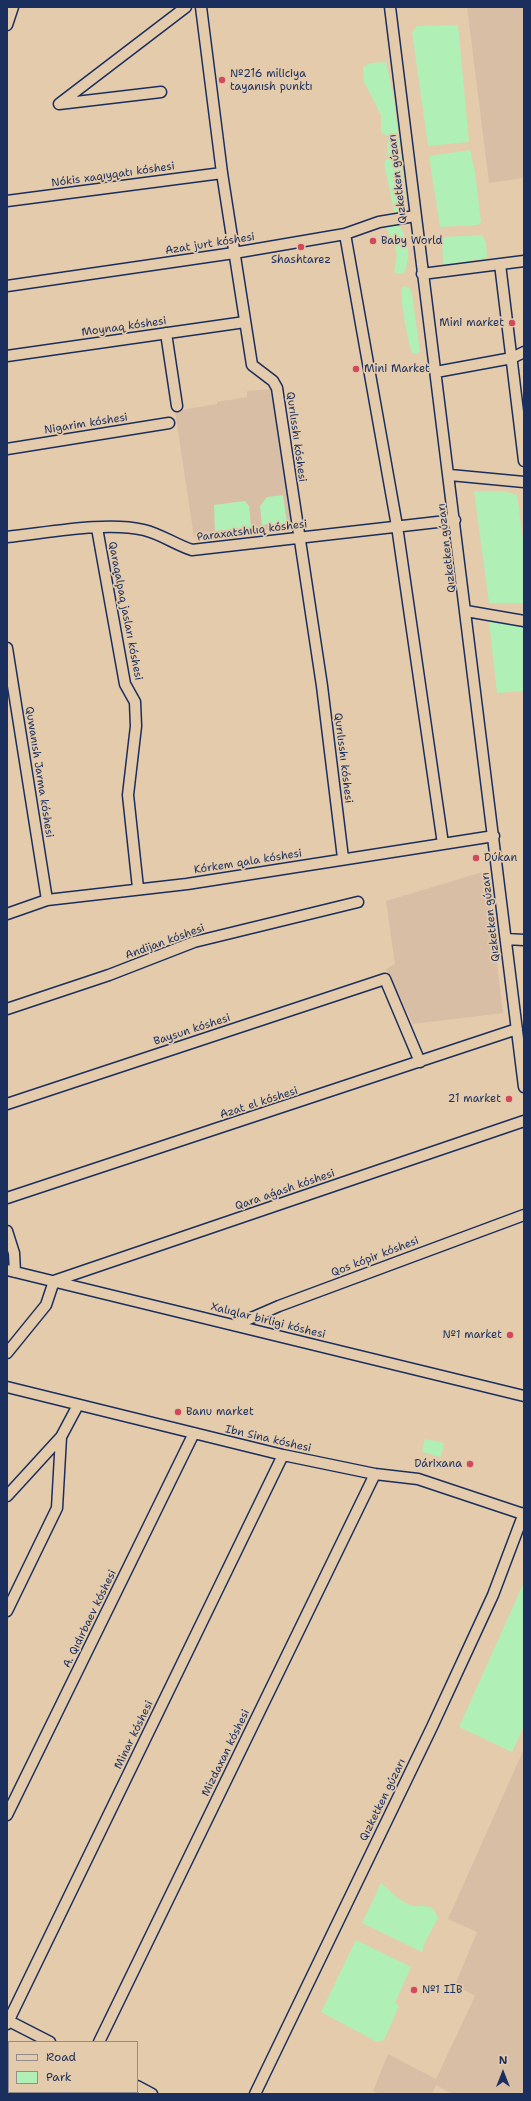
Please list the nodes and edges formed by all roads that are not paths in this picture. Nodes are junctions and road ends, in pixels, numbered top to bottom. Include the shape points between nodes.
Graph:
1 (13, 7) edge
2 (186, 7) edge
3 (200, 7) edge
4 (390, 7) edge
5 (7, 25) edge
6 (161, 92) dead end
7 (222, 173) junction
8 (7, 202) edge
9 (415, 216) junction
10 (345, 234) junction
11 (234, 253) junction
12 (524, 261) edge
13 (500, 264) junction
14 (422, 274) junction
15 (7, 286) edge
16 (245, 322) junction
17 (166, 333) junction
18 (524, 352) edge
19 (7, 356) edge
20 (512, 358) junction
21 (436, 372) junction
22 (177, 406) dead end
23 (169, 423) dead end
24 (523, 443) edge
25 (7, 449) edge
26 (524, 461) edge
27 (450, 474) junction
28 (524, 482) edge
29 (455, 520) junction
30 (397, 526) junction
31 (97, 528) junction
32 (7, 537) edge
33 (299, 537) junction
34 (466, 611) junction
35 (524, 621) edge
36 (7, 648) edge
37 (494, 836) junction
38 (443, 844) junction
39 (343, 858) junction
40 (138, 888) junction
41 (47, 900) junction
42 (358, 902) dead end
43 (7, 914) edge
44 (506, 939) junction
45 (524, 940) edge
46 (7, 1010) edge
47 (517, 1029) junction
48 (420, 1062) junction
49 (524, 1086) edge
50 (7, 1104) edge
51 (524, 1121) edge
52 (7, 1198) edge
53 (524, 1215) edge
54 (7, 1231) edge
55 (11, 1271) edge
56 (54, 1281) junction
57 (236, 1325) junction
58 (7, 1353) edge
59 (7, 1387) edge
60 (524, 1396) edge
61 (78, 1405) junction
62 (194, 1433) junction
63 (61, 1437) junction
64 (283, 1455) junction
65 (375, 1474) junction
66 (7, 1496) edge
67 (524, 1514) edge
68 (7, 1611) edge
69 (7, 1815) edge
70 (8, 2022) edge
71 (48, 2041) edge
72 (99, 2041) edge
73 (138, 2087) edge
74 (152, 2094) edge
75 (255, 2094) edge

1 - 5 street
2 - 6 street via 59,104
3 - 7 street, Qurılısshı kóshesi
4 - 9 street, Qızketken gúzarı
7 - 8 street, Nókis xaqıyqatı kóshesi
7 - 11 street, Qurılısshı kóshesi
9 - 10 street, Azat jurt kóshesi via 379,222
9 - 14 street, Qızketken gúzarı
10 - 11 street, Azat jurt kóshesi
10 - 30 street
11 - 15 street, Azat jurt kóshesi
11 - 16 street, Qurılısshı kóshesi
12 - 13 street
13 - 14 street
13 - 20 street
14 - 21 street, Qızketken gúzarı
16 - 17 street, Moynaq kóshesi
16 - 33 street, Qurılısshı kóshesi via 252,365 277,388
17 - 19 street, Moynaq kóshesi
17 - 22 street
18 - 20 street
20 - 21 street
20 - 24 street
21 - 27 street, Qızketken gúzarı
23 - 25 street, Nigarim kóshesi
24 - 26 street
27 - 28 street
27 - 29 street, Qızketken gúzarı
29 - 30 street, Paraxatshılıq kóshesi
29 - 34 street, Qızketken gúzarı
30 - 33 street, Paraxatshılıq kóshesi
30 - 38 street
31 - 32 street, Paraxatshılıq kóshesi
31 - 33 street, Paraxatshılıq kóshesi via 145,530 192,550
31 - 40 street, Qaraqalpaq jasları kóshesi via 124,684 134,702 136,726 128,795
33 - 39 street, Qurılısshı kóshesi via 322,686
34 - 35 street
34 - 37 street, Qızketken gúzarı
36 - 41 street, Quwanısh Jarma kóshesi
37 - 38 street, Kórkem qala kóshesi
37 - 44 street, Qızketken gúzarı
38 - 39 street, Kórkem qala kóshesi
39 - 40 street, Kórkem qala kóshesi via 187,884
40 - 41 street, Kórkem qala kóshesi
41 - 43 street, Kórkem qala kóshesi
42 - 46 street, Andijan kóshesi via 194,942
44 - 45 street
44 - 47 street, Qızketken gúzarı
47 - 48 street, Azat el kóshesi
47 - 49 street, Qızketken gúzarı
48 - 50 street, Baysun kóshesi via 385,979
48 - 52 street, Azat el kóshesi
51 - 56 street, Qara aǵash kóshesi
53 - 57 street, Qos kópir kóshesi via 279,1306
54 - 55 street via 14,1253
55 - 56 street, Xalıqlar birligi kóshesi
56 - 57 street, Xalıqlar birligi kóshesi
56 - 58 street via 46,1305
57 - 60 street, Xalıqlar birligi kóshesi
59 - 61 street, Ibn Sina kóshesi
61 - 62 street, Ibn Sina kóshesi
61 - 63 street
62 - 64 street, Ibn Sina kóshesi
62 - 69 street, A. Qıdırbaev kóshesi
63 - 66 street
63 - 68 street via 57,1508
64 - 65 street, Ibn Sina kóshesi
64 - 70 street, Minar kóshesi
65 - 67 street, Ibn Sina kóshesi via 418,1479
65 - 72 street, Mizdaxan kóshesi
67 - 75 street, Qızketken gúzarı via 493,1595 432,1728
70 - 71 street
73 - 74 street

